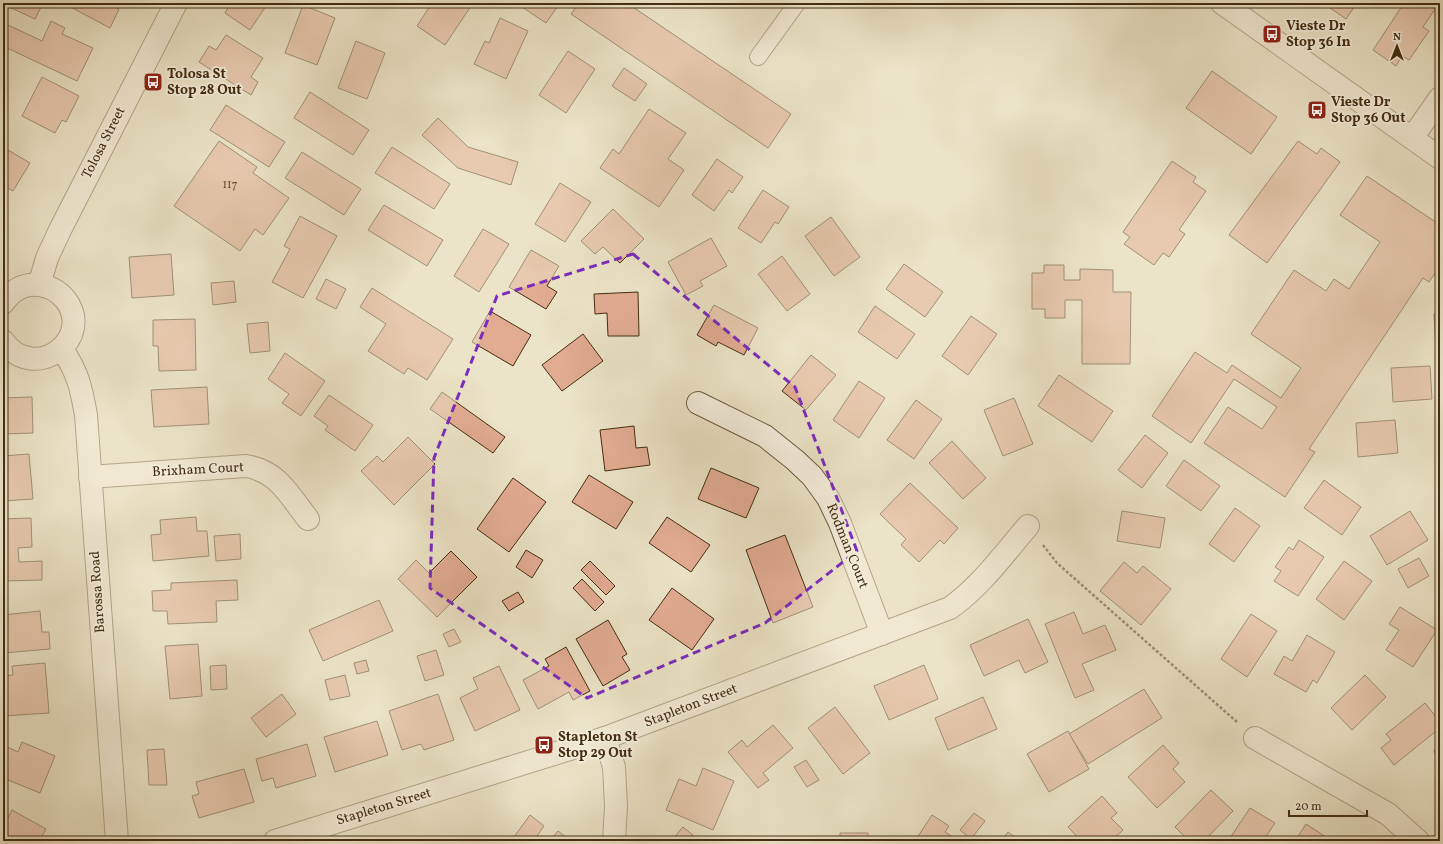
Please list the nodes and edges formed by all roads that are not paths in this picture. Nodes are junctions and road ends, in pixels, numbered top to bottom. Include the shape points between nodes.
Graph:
1 (176, 3) edge
2 (797, 3) edge
3 (1222, 3) edge
4 (758, 57) dead end
5 (1440, 98) edge
6 (1412, 138) junction
7 (1440, 158) edge
8 (39, 285) junction
9 (3, 303) edge
10 (5, 347) edge
11 (62, 349) junction
12 (698, 404) dead end
13 (90, 477) junction
14 (308, 519) dead end
15 (1028, 526) road end
16 (882, 634) junction
17 (605, 738) junction
18 (1255, 738) road end
19 (117, 841) edge
20 (275, 841) edge
21 (614, 841) edge
22 (1418, 841) edge

1 - 8 street, Tolosa Street via 60,230
2 - 4 lane
3 - 6 street
5 - 6 street
6 - 7 street
8 - 9 street via 17,289
8 - 11 street via 51,288 61,295 72,315 73,327
10 - 11 street via 29,359 52,356
11 - 13 street, Barossa Road via 75,368 82,389
12 - 16 street, Rodman Court via 765,436 812,476 828,498 840,523
13 - 14 street, Brixham Court via 246,466 258,468 276,478
13 - 19 street, Barossa Road
15 - 16 street, Stapleton Street via 966,597 950,608
16 - 17 street, Stapleton Street
17 - 20 street, Stapleton Street
17 - 21 street via 615,774
18 - 22 street via 1388,814

